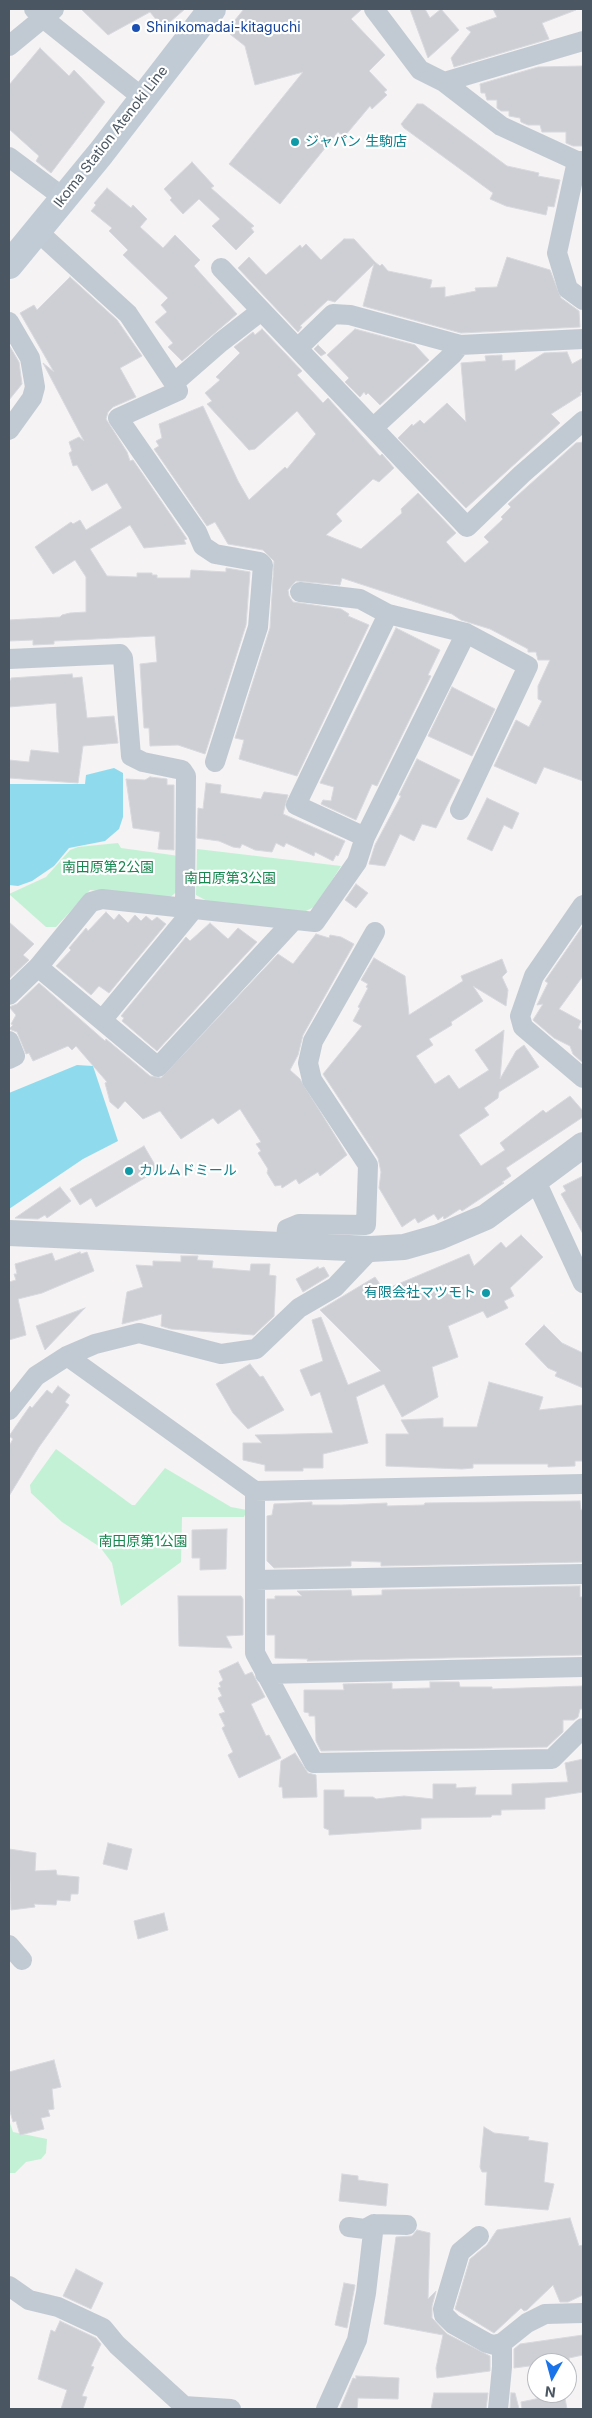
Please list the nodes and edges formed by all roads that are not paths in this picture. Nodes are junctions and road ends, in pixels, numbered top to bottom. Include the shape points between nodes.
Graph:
1 (212, 9) edge
2 (374, 9) edge
3 (44, 12) edge
4 (583, 41) edge
5 (9, 46) edge
6 (444, 82) junction
7 (143, 98) junction
8 (580, 162) edge
9 (11, 166) edge
10 (64, 198) junction
11 (36, 230) junction
12 (9, 265) edge
13 (221, 268) dead end
14 (583, 300) edge
15 (261, 311) junction
16 (9, 322) edge
17 (583, 339) edge
18 (460, 345) junction
19 (298, 348) junction
20 (174, 383) junction
21 (583, 421) edge
22 (374, 427) junction
23 (9, 430) edge
24 (300, 592) dead end
25 (388, 614) junction
26 (466, 633) junction
27 (9, 659) edge
28 (215, 762) dead end
29 (460, 810) dead end
30 (365, 838) junction
31 (583, 906) edge
32 (189, 909) junction
33 (294, 920) junction
34 (375, 932) dead end
35 (38, 966) junction
36 (9, 995) edge
37 (103, 1019) junction
38 (9, 1041) edge
39 (9, 1059) edge
40 (583, 1078) edge
41 (583, 1146) edge
42 (535, 1179) junction
43 (9, 1233) edge
44 (285, 1245) junction
45 (371, 1249) junction
46 (583, 1283) edge
47 (67, 1356) junction
48 (9, 1410) edge
49 (583, 1484) edge
50 (255, 1492) junction
51 (583, 1574) edge
52 (255, 1580) junction
53 (583, 1667) edge
54 (265, 1674) junction
55 (583, 1728) edge
56 (9, 1945) edge
57 (22, 1960) dead end
58 (374, 2224) junction
59 (407, 2225) dead end
60 (349, 2227) dead end
61 (479, 2236) dead end
62 (9, 2286) edge
63 (583, 2313) edge
64 (502, 2343) junction
65 (231, 2409) edge
66 (326, 2409) edge
67 (498, 2409) edge

1 - 7 main road, Ikoma Station Atenoki Line
2 - 6 street via 420,70
3 - 5 street
3 - 7 street
4 - 6 street
6 - 8 street via 501,126
7 - 10 main road, Ikoma Station Atenoki Line
8 - 14 street via 557,253 568,289
9 - 10 street
10 - 11 main road, Ikoma Station Atenoki Line
11 - 12 main road, Ikoma Station Atenoki Line
11 - 20 street via 128,314
13 - 15 street
15 - 19 street
15 - 20 street
16 - 23 street via 30,358 35,387 32,398
17 - 18 street
18 - 19 street via 350,314 333,314
18 - 22 street
19 - 22 street
20 - 28 street via 178,391 118,418 197,532 203,546 215,554 263,565 258,627
21 - 22 street via 467,527
24 - 25 street via 360,599
25 - 26 street
25 - 30 street via 296,805
26 - 29 street via 528,666
26 - 30 street
27 - 32 street via 120,654 123,658 131,756 143,762 182,770 186,776
30 - 33 street via 357,862 315,922
31 - 40 street via 534,976 520,1016 523,1027
32 - 33 street
32 - 35 street via 102,899 91,902
32 - 37 street
33 - 37 street via 158,1067
34 - 44 street via 313,1041 308,1063 312,1080 368,1165 366,1225 299,1224 287,1229
35 - 36 street
35 - 37 street
38 - 39 street via 15,1056
41 - 42 street
42 - 45 street via 486,1217 439,1237 404,1247
42 - 46 street
43 - 44 street
44 - 45 street
45 - 47 street via 335,1287 299,1308 256,1349 221,1354 139,1333 95,1344
47 - 48 street via 36,1376
47 - 50 street
49 - 50 street
50 - 52 street
51 - 52 street
52 - 54 street via 255,1654
53 - 54 street
54 - 55 street via 314,1763 552,1759
56 - 57 street
58 - 59 street
58 - 60 street via 365,2229
58 - 66 street via 357,2340
61 - 64 street via 460,2252 444,2314 453,2324 487,2343
62 - 65 street via 29,2300 58,2307 103,2328 117,2345 184,2406
63 - 64 street via 544,2314 526,2323
64 - 67 street

